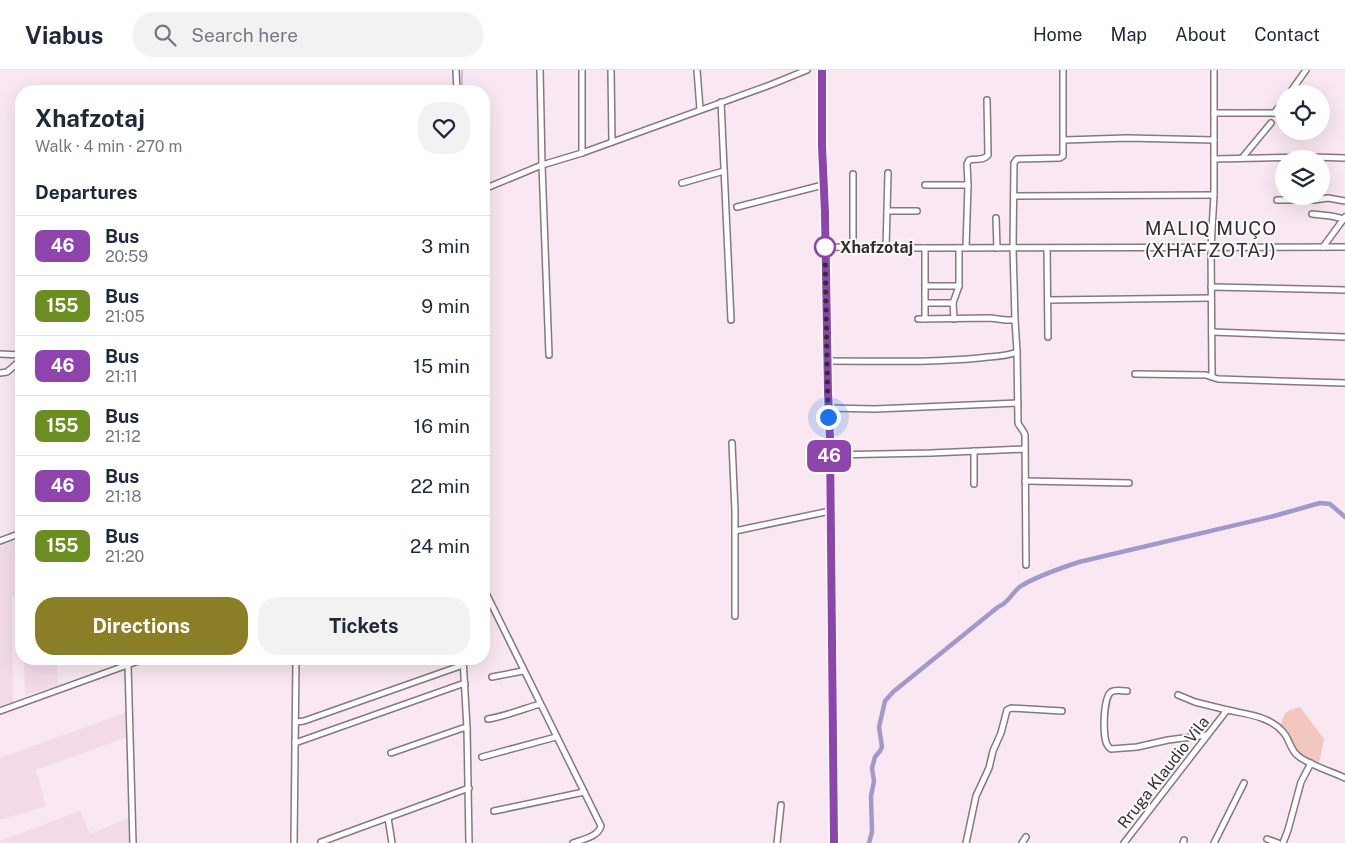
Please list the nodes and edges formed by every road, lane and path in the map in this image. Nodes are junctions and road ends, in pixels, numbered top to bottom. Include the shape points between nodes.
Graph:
1 (456, 70) edge
2 (540, 70) edge
3 (582, 70) edge
4 (610, 70) edge
5 (698, 70) edge
6 (807, 70) edge
7 (822, 70) edge
8 (1064, 70) edge
9 (1214, 70) edge
10 (1306, 70) edge
11 (457, 85) edge
12 (1295, 85) edge
13 (986, 100) dead end
14 (721, 102) junction
15 (700, 109) junction
16 (1214, 113) junction
17 (1274, 114) edge
18 (1271, 122) dead end
19 (1064, 140) junction
20 (1214, 140) junction
21 (612, 142) junction
22 (582, 153) junction
23 (1242, 158) junction
24 (1345, 158) edge
25 (1214, 159) junction
26 (542, 165) junction
27 (724, 171) junction
28 (888, 173) dead end
29 (853, 174) dead end
30 (682, 183) dead end
31 (823, 185) junction
32 (925, 185) dead end
33 (968, 185) junction
34 (490, 187) edge
35 (1214, 195) junction
36 (1014, 196) junction
37 (1330, 198) edge
38 (1345, 201) edge
39 (737, 207) dead end
40 (887, 211) junction
41 (917, 211) dead end
42 (1312, 214) dead end
43 (996, 218) dead end
44 (1344, 218) edge
45 (825, 247) junction
46 (852, 247) junction
47 (1211, 247) junction
48 (1323, 247) junction
49 (1345, 247) edge
50 (886, 248) junction
51 (925, 248) junction
52 (959, 248) junction
53 (966, 248) junction
54 (997, 248) junction
55 (1013, 248) junction
56 (1047, 248) junction
57 (926, 286) junction
58 (959, 286) junction
59 (1211, 287) junction
60 (1345, 290) edge
61 (1211, 298) junction
62 (1049, 300) junction
63 (926, 303) junction
64 (953, 303) junction
65 (918, 319) dead end
66 (925, 319) junction
67 (954, 319) junction
68 (731, 320) dead end
69 (1015, 320) junction
70 (1212, 332) junction
71 (1048, 337) dead end
72 (1345, 337) edge
73 (1017, 352) junction
74 (0, 354) edge
75 (7, 355) junction
76 (15, 355) edge
77 (549, 355) dead end
78 (827, 361) junction
79 (15, 364) edge
80 (11, 367) junction
81 (0, 373) edge
82 (1135, 374) dead end
83 (1212, 377) junction
84 (1345, 383) edge
85 (1018, 403) junction
86 (828, 408) junction
87 (732, 443) dead end
88 (1025, 449) junction
89 (974, 451) junction
90 (829, 455) junction
91 (1025, 482) junction
92 (1129, 483) dead end
93 (974, 484) dead end
94 (830, 511) junction
95 (735, 531) junction
96 (15, 535) edge
97 (0, 541) edge
98 (1026, 565) dead end
99 (490, 602) edge
100 (735, 616) dead end
101 (128, 665) joint
102 (296, 665) edge
103 (464, 665) joint
104 (523, 671) junction
105 (492, 677) dead end
106 (465, 684) junction
107 (1127, 691) dead end
108 (1178, 695) dead end
109 (540, 704) junction
110 (1227, 710) junction
111 (0, 711) edge
112 (1062, 711) dead end
113 (488, 719) dead end
114 (296, 722) junction
115 (467, 728) junction
116 (1207, 735) junction
117 (556, 737) junction
118 (295, 743) junction
119 (391, 753) dead end
120 (482, 757) dead end
121 (1311, 763) junction
122 (1345, 778) edge
123 (1244, 784) dead end
124 (469, 788) junction
125 (584, 792) junction
126 (780, 805) dead end
127 (494, 811) dead end
128 (388, 818) junction
129 (1026, 837) dead end
130 (1267, 839) dead end
131 (321, 842) dead end
132 (133, 843) edge
133 (294, 843) edge
134 (392, 843) edge
135 (469, 843) edge
136 (573, 843) edge
137 (777, 843) edge
138 (834, 843) edge
139 (966, 843) edge
140 (1022, 843) edge
141 (1124, 843) edge
142 (1214, 843) edge
143 (1278, 843) edge
144 (1283, 843) edge

1 - 11 street
2 - 26 street
3 - 22 street
4 - 21 street
5 - 15 street
6 - 14 street
7 - 31 main road
8 - 19 street
9 - 16 street
10 - 12 street
13 - 33 street via 988,154 982,159 967,162
14 - 15 street
14 - 27 street
15 - 21 street
16 - 17 street
16 - 20 street
18 - 23 street
19 - 20 street
19 - 36 street via 1064,154 1060,158 1015,160
20 - 25 street
21 - 22 street
22 - 26 street
23 - 24 street
23 - 25 street
25 - 35 street
26 - 34 street
26 - 77 street
27 - 30 street
27 - 68 street
28 - 40 street
29 - 46 street
31 - 39 street
31 - 45 main road
32 - 33 street
33 - 53 street
35 - 36 street
35 - 47 street
36 - 55 street
37 - 38 street
40 - 41 street
40 - 50 street
42 - 44 street
43 - 54 street
44 - 48 street
45 - 46 street
45 - 78 main road
46 - 50 street
47 - 48 street
47 - 56 street
47 - 59 street
48 - 49 street
50 - 51 street
51 - 52 street
51 - 57 street
52 - 53 street
52 - 58 street
53 - 54 street
54 - 55 street
55 - 56 street
55 - 69 street
56 - 62 street
57 - 58 street
57 - 63 street
58 - 64 street
59 - 60 street
59 - 61 street
61 - 62 street
61 - 70 street
62 - 71 street
63 - 64 street
63 - 66 street
64 - 67 street
65 - 66 street
66 - 67 street
67 - 69 street
69 - 73 street
70 - 72 street
70 - 83 street
73 - 78 street via 964,359
73 - 85 street
74 - 75 street
75 - 76 street
75 - 80 street
78 - 86 main road
79 - 80 street
80 - 81 street
82 - 83 street
83 - 84 street via 1218,380
85 - 86 street
85 - 88 street via 1018,423 1024,431
86 - 90 main road
87 - 95 street
88 - 89 street
88 - 91 street
89 - 90 street
89 - 93 street
90 - 94 main road
91 - 92 street
91 - 98 street
94 - 95 street
94 - 138 main road
95 - 100 street
96 - 97 street
99 - 104 street
101 - 111 street
101 - 132 street
102 - 114 street
103 - 106 street
103 - 114 street
104 - 105 street
104 - 109 street
106 - 115 street
106 - 118 street
107 - 116 street via 1111,692 1106,703 1106,740 1111,749
108 - 110 street
109 - 113 street
109 - 117 street
110 - 116 street, Rruga Klaudio Vila
110 - 121 street, Rruga Klaudio Vila via 1277,725 1296,754
112 - 139 street via 1007,710 990,768 976,796
114 - 118 street
115 - 119 street
115 - 124 street
116 - 141 street, Rruga Klaudio Vila
117 - 120 street
117 - 125 street
118 - 133 street
121 - 122 street, Rruga Klaudio Vila
121 - 144 street via 1301,782
123 - 142 street
124 - 128 street
124 - 135 street
125 - 127 street
125 - 136 street via 601,826 600,831
126 - 137 street
128 - 131 street
128 - 134 street
129 - 140 street
130 - 143 street

